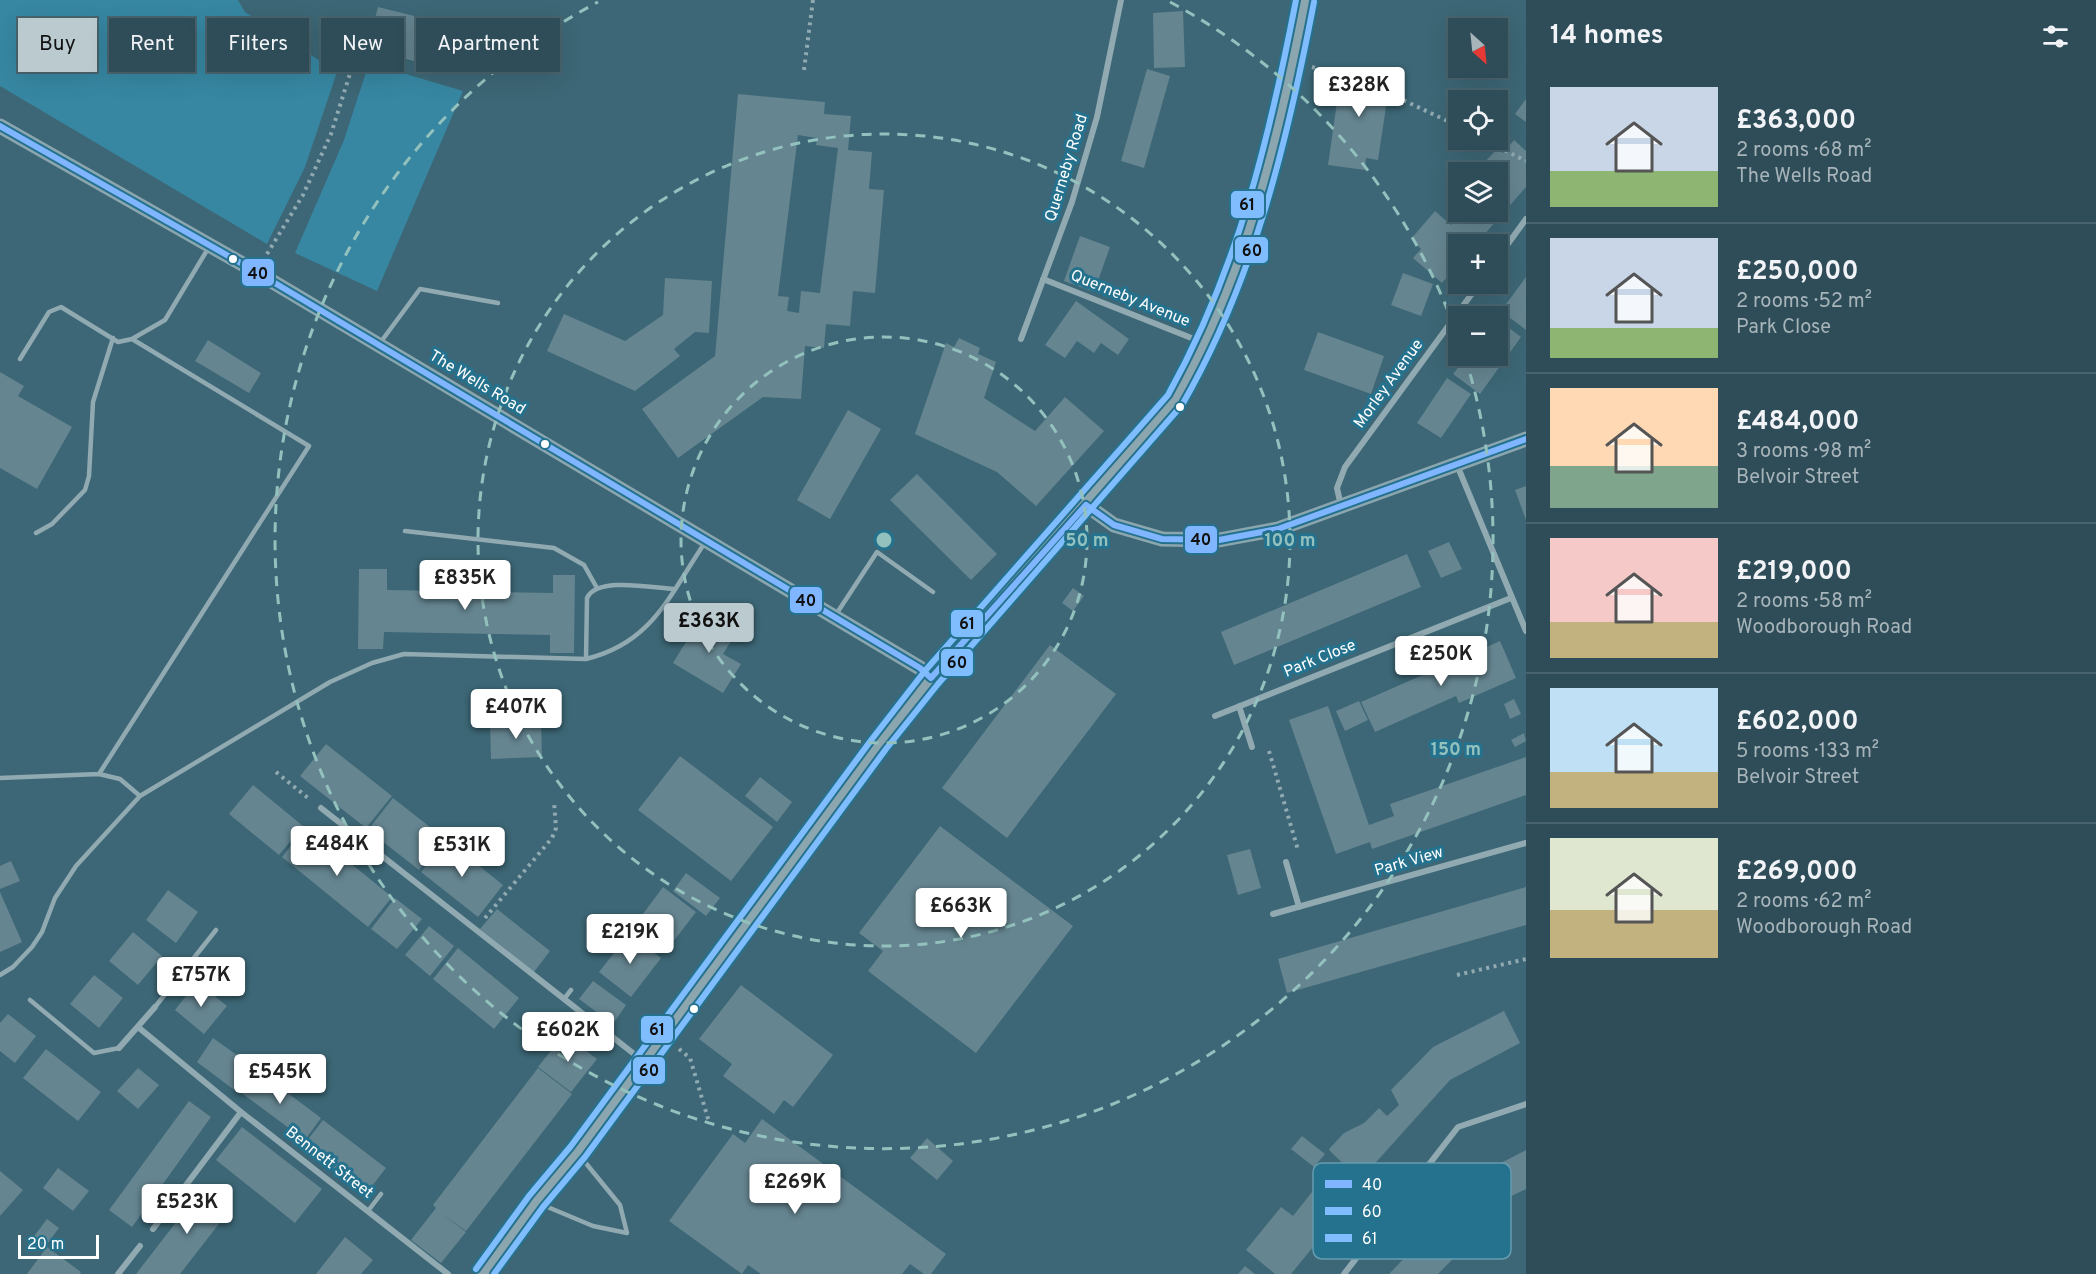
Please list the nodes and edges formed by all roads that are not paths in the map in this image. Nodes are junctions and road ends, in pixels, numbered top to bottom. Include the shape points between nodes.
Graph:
1 (1121, 0) edge
2 (1305, 0) edge
3 (0, 126) edge
4 (1526, 219) edge
5 (1508, 244) edge
6 (210, 245) junction
7 (1043, 279) junction
8 (1472, 294) edge
9 (498, 303) dead end
10 (113, 338) junction
11 (132, 339) junction
12 (1021, 339) dead end
13 (1206, 344) junction
14 (378, 345) junction
15 (20, 359) dead end
16 (1526, 439) edge
17 (1456, 465) junction
18 (1086, 505) junction
19 (1341, 506) junction
20 (405, 531) dead end
21 (36, 533) dead end
22 (706, 540) junction
23 (597, 588) junction
24 (674, 589) junction
25 (933, 592) dead end
26 (1511, 598) junction
27 (833, 618) junction
28 (1526, 631) edge
29 (586, 659) junction
30 (932, 678) junction
31 (1239, 706) junction
32 (1215, 716) dead end
33 (1252, 747) dead end
34 (99, 774) junction
35 (0, 778) edge
36 (140, 796) junction
37 (321, 808) road end
38 (1526, 843) edge
39 (1286, 862) dead end
40 (1299, 907) junction
41 (1273, 914) dead end
42 (216, 930) dead end
43 (0, 975) edge
44 (571, 990) dead end
45 (564, 999) junction
46 (30, 1000) dead end
47 (155, 1007) joint
48 (138, 1027) junction
49 (119, 1048) joint
50 (643, 1062) junction
51 (1526, 1104) edge
52 (241, 1112) junction
53 (578, 1152) junction
54 (1430, 1163) edge
55 (381, 1194) dead end
56 (536, 1202) junction
57 (368, 1211) junction
58 (153, 1229) dead end
59 (140, 1246) dead end
60 (1356, 1259) edge
61 (118, 1274) edge
62 (448, 1274) edge
63 (483, 1274) edge
64 (1344, 1274) edge

1 - 7 street, Querneby Road via 1097,117
2 - 13 street via 1294,61 1251,223
3 - 6 street, The Wells Road
4 - 5 street
6 - 11 lane via 165,320
6 - 14 street, The Wells Road
7 - 12 street, Querneby Road
7 - 13 street, Querneby Avenue
8 - 19 street, Morley Avenue via 1346,467 1337,488
9 - 14 lane via 420,289
10 - 11 lane via 118,342
10 - 15 lane via 61,307 49,312
10 - 21 lane via 93,402 85,490 52,524
11 - 34 lane via 309,446
13 - 18 street via 1175,400
14 - 22 street, The Wells Road
16 - 17 street
17 - 19 street
17 - 26 street
18 - 19 street via 1114,525 1162,539 1190,541 1247,537
18 - 30 street
20 - 23 lane via 554,548 584,565
22 - 24 lane
22 - 27 street, The Wells Road
23 - 24 lane via 604,585
23 - 29 lane via 587,598
24 - 29 lane via 649,627 624,646
25 - 27 lane via 877,552
26 - 28 street
26 - 31 street, Park Close
27 - 30 street, The Wells Road
29 - 36 lane via 404,654 372,663 330,682
30 - 50 street
31 - 32 street, Park Close
31 - 33 street
34 - 35 lane
34 - 36 lane via 120,779
36 - 43 lane via 76,866 55,898 32,947 14,967
37 - 45 street
38 - 40 street, Park View
39 - 40 street
40 - 41 street, Park View
42 - 47 lane
44 - 45 lane
45 - 50 street
46 - 49 lane via 94,1053
47 - 48 street
48 - 49 street
48 - 52 street, Bennett Street
50 - 53 street
51 - 54 street via 1458,1127
52 - 57 street, Bennett Street
52 - 58 street
53 - 56 street
53 - 56 lane via 620,1205 627,1233 593,1226
55 - 57 lane
56 - 63 street
57 - 62 street, Bennett Street
59 - 61 street
60 - 64 street

